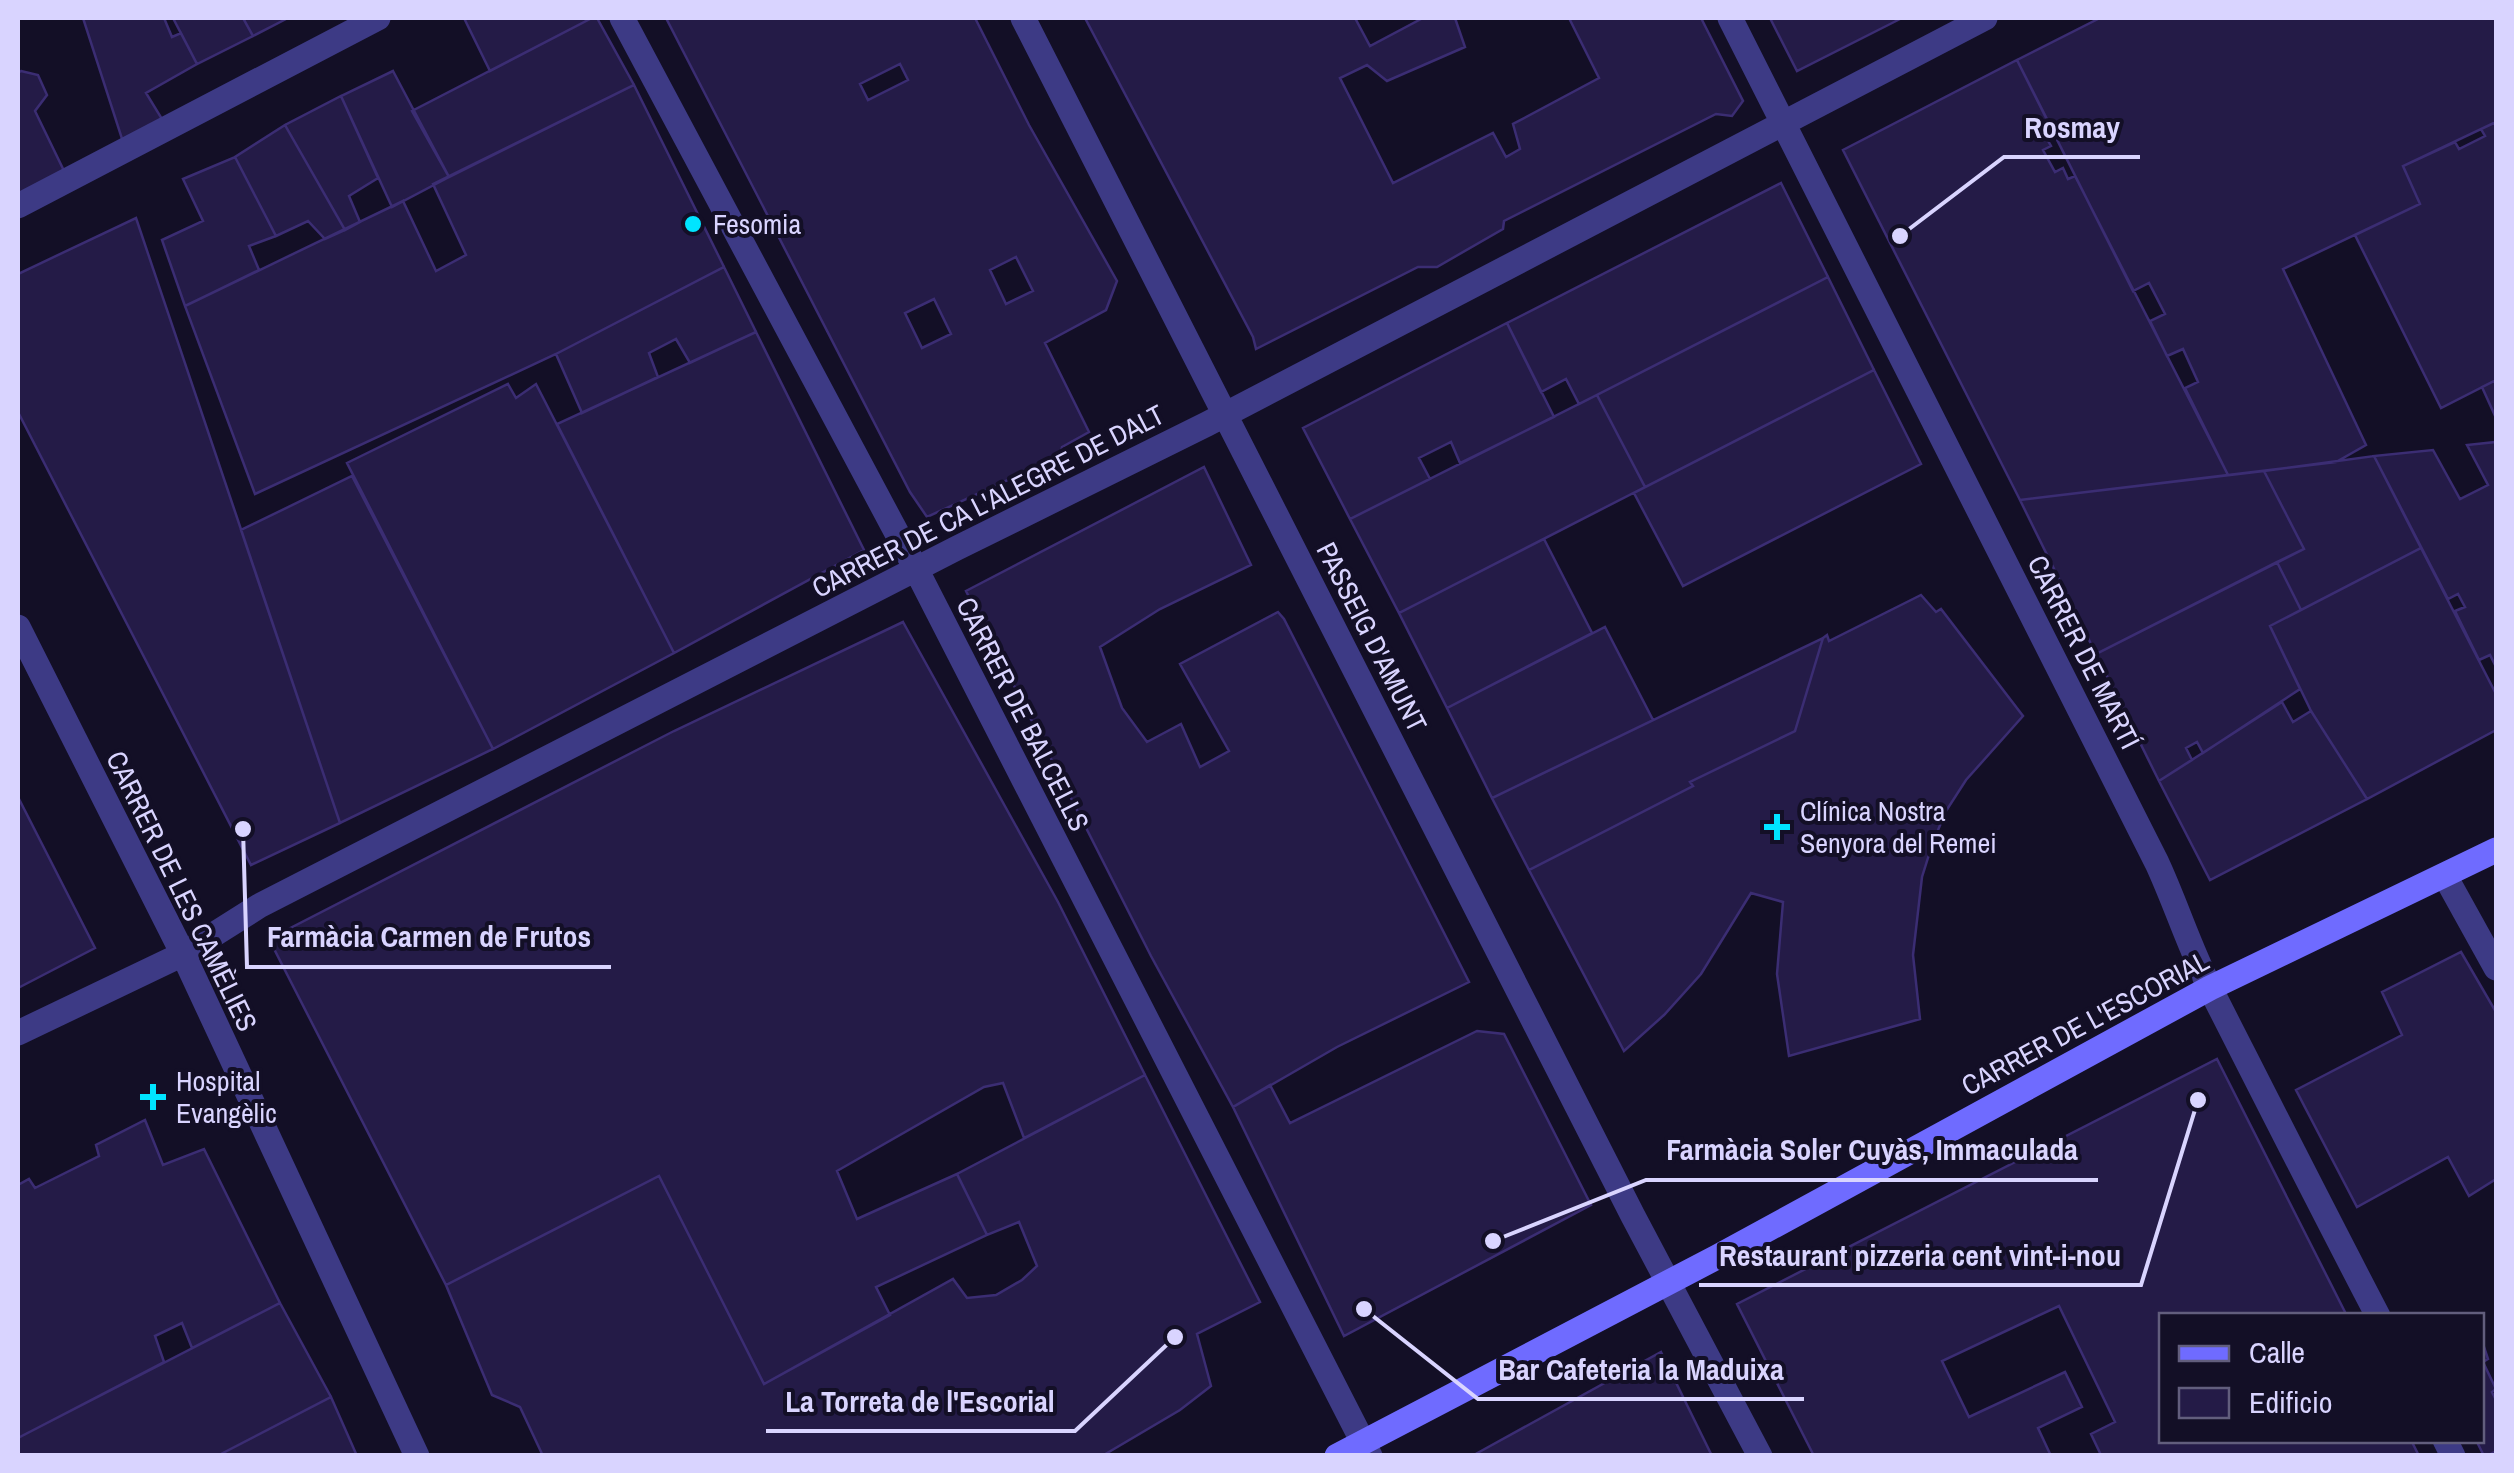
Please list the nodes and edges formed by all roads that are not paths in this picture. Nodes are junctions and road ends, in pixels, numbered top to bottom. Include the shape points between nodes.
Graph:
1 (378, 18) edge
2 (622, 18) edge
3 (1023, 18) edge
4 (1730, 18) edge
5 (1984, 18) edge
6 (1782, 123) junction
7 (18, 206) edge
8 (1224, 414) junction
9 (916, 569) junction
10 (18, 627) edge
11 (2496, 850) edge
12 (2446, 876) junction
13 (183, 954) junction
14 (2496, 968) edge
15 (2210, 988) junction
16 (18, 1033) edge
17 (1670, 1282) junction
18 (2376, 1313) edge
19 (1366, 1449) edge
20 (418, 1456) edge
21 (1337, 1456) edge
22 (1760, 1456) edge

1 - 7 street
2 - 9 street, CARRER DE BALCELLS
3 - 8 street, PASSEIG D'AMUNT
4 - 6 street, CARRER DE MARTÍ
5 - 6 street, CARRER DE CA L'ALEGRE DE DALT
6 - 8 street, CARRER DE CA L'ALEGRE DE DALT
6 - 15 street, CARRER DE MARTÍ via 2148,845
8 - 9 street, CARRER DE CA L'ALEGRE DE DALT
8 - 17 street, PASSEIG D'AMUNT
9 - 13 street, CARRER DE CA L'ALEGRE DE DALT via 259,906
9 - 19 street, CARRER DE BALCELLS
10 - 13 street, CARRER DE LES CAMÈLIES
11 - 12 street, CARRER DE L'ESCORIAL
12 - 14 street
12 - 15 street, CARRER DE L'ESCORIAL
13 - 16 street, CARRER DE CA L'ALEGRE DE DALT
13 - 20 street, CARRER DE LES CAMÈLIES
15 - 17 street, CARRER DE L'ESCORIAL
15 - 18 street, CARRER DE MARTÍ
17 - 19 street, CARRER DE L'ESCORIAL
17 - 22 street, PASSEIG D'AMUNT
19 - 21 street, CARRER DE L'ESCORIAL

